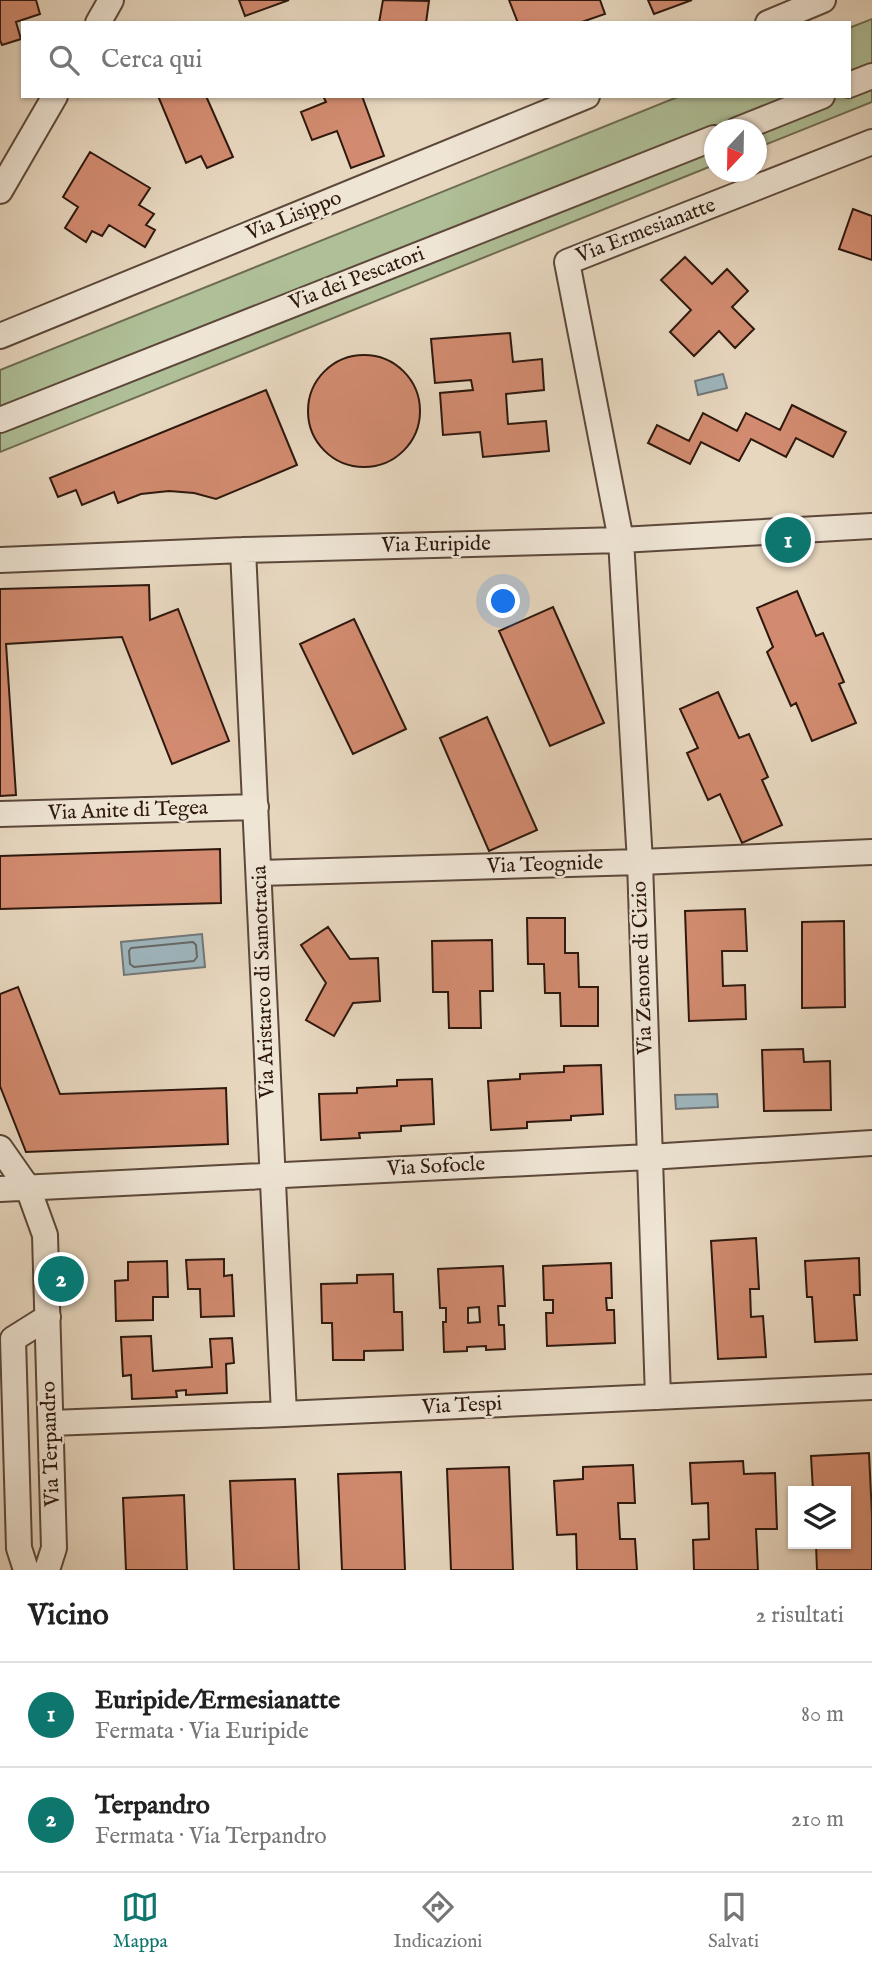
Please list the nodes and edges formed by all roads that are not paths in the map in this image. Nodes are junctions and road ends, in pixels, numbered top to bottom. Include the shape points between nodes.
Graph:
1 (111, 0) edge
2 (823, 0) edge
3 (99, 21) edge
4 (773, 21) edge
5 (872, 76) edge
6 (851, 84) edge
7 (54, 98) edge
8 (582, 98) edge
9 (817, 98) edge
10 (764, 119) edge
11 (704, 142) edge
12 (872, 142) edge
13 (0, 191) edge
14 (0, 336) edge
15 (0, 419) edge
16 (872, 526) edge
17 (621, 540) junction
18 (243, 550) junction
19 (0, 560) edge
20 (256, 807) junction
21 (0, 814) edge
22 (872, 852) edge
23 (640, 862) junction
24 (259, 873) junction
25 (872, 1143) edge
26 (0, 1148) edge
27 (649, 1157) junction
28 (272, 1174) junction
29 (28, 1188) junction
30 (0, 1189) edge
31 (48, 1317) junction
32 (872, 1387) edge
33 (658, 1397) junction
34 (284, 1414) junction
35 (51, 1423) junction
36 (26, 1570) edge
37 (47, 1570) edge

1 - 3 street
2 - 4 street
5 - 6 street
7 - 13 street
8 - 14 street, Via Lisippo
9 - 10 street
11 - 15 street, Via dei Pescatori
12 - 17 street, Via Ermesianatte via 567,262
16 - 17 street, Via Euripide
17 - 18 street, Via Euripide
17 - 23 street, Via Zenone di Cizio
18 - 19 street, Via Euripide
18 - 20 street, Via Aristarco di Samotracia
20 - 21 street, Via Anite di Tegea
20 - 24 street, Via Aristarco di Samotracia
22 - 23 street, Via Teognide
23 - 24 street, Via Teognide
23 - 27 street, Via Zenone di Cizio
24 - 28 street, Via Aristarco di Samotracia
25 - 27 street, Via Sofocle
26 - 29 street, Via Terpandro
27 - 28 street, Via Sofocle
27 - 33 street, Via Zenone di Cizio
28 - 29 street, Via Sofocle
28 - 34 street, Via Aristarco di Samotracia
29 - 30 street, Via Sofocle
29 - 31 street, Via Terpandro via 45,1235
31 - 35 street, Via Terpandro
31 - 36 street, Via Terpandro via 13,1339 19,1548
32 - 33 street, Via Tespi
33 - 34 street, Via Tespi
34 - 35 street, Via Tespi
35 - 37 street, Via Terpandro via 54,1548

